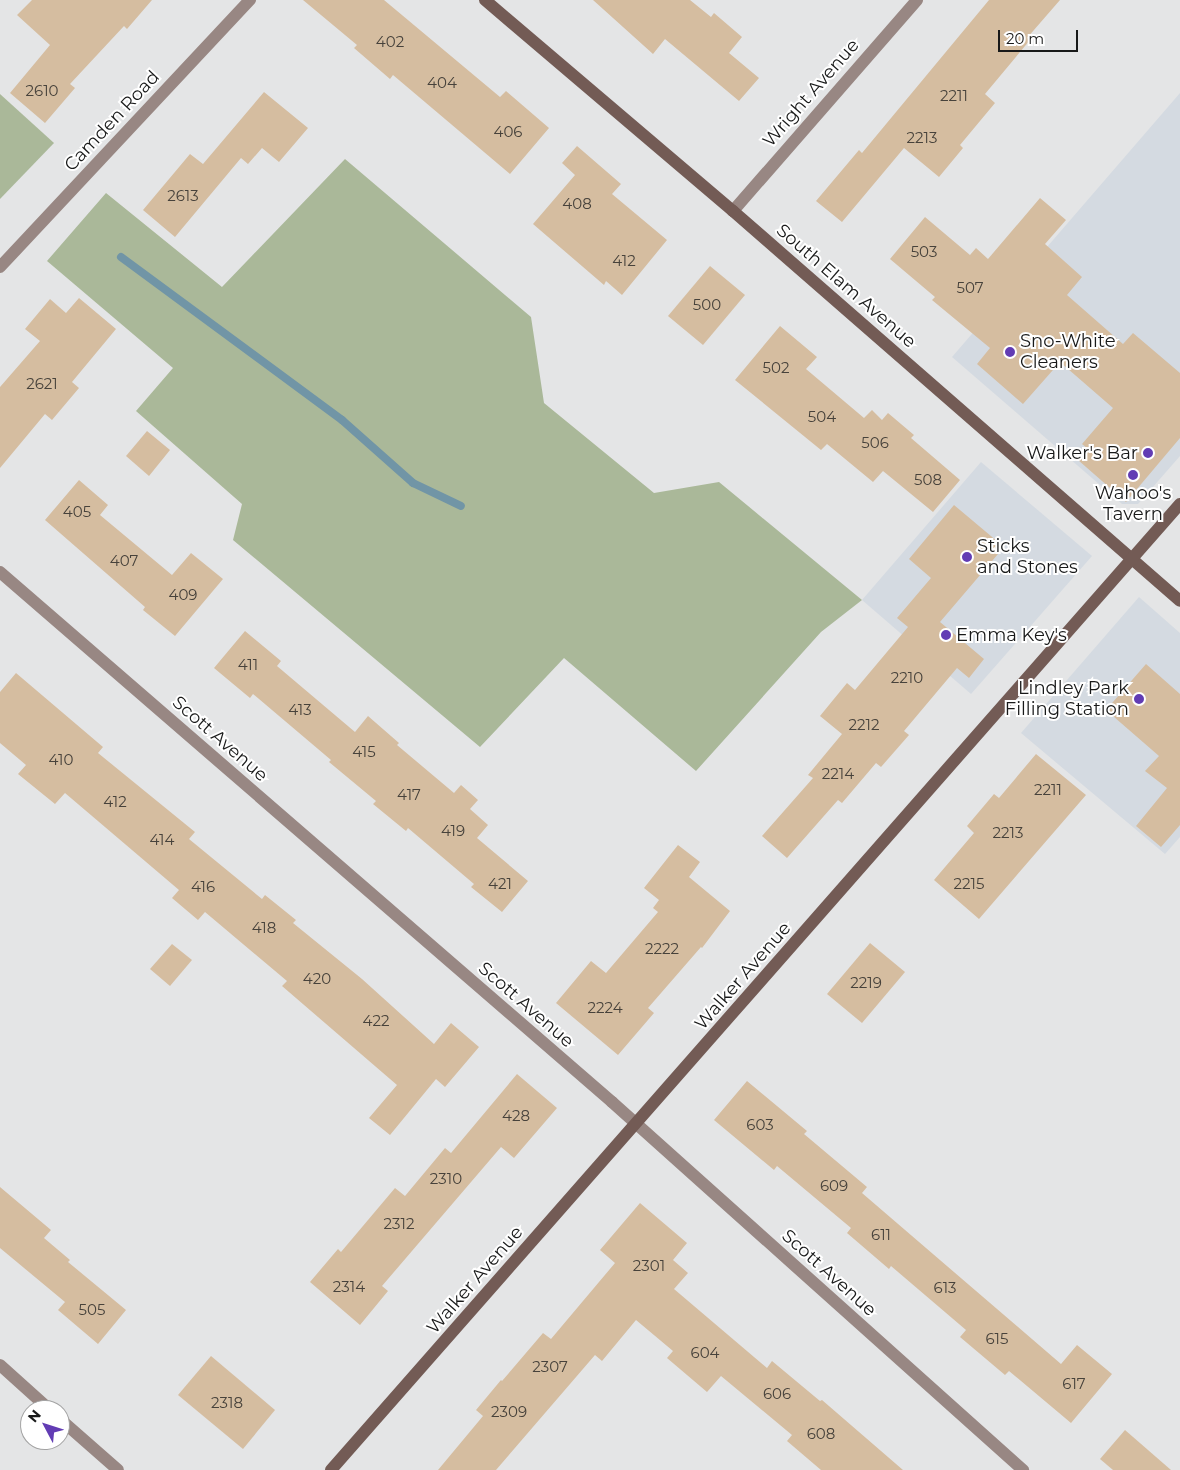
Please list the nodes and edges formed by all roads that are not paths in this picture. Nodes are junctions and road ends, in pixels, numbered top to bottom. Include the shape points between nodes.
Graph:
1 (250, 0) edge
2 (486, 0) edge
3 (917, 0) edge
4 (733, 211) junction
5 (0, 267) edge
6 (1180, 504) edge
7 (1132, 559) junction
8 (0, 572) edge
9 (1180, 601) edge
10 (636, 1124) junction
11 (0, 1365) edge
12 (39, 1400) edge
13 (70, 1427) edge
14 (118, 1470) edge
15 (331, 1470) edge
16 (1023, 1470) edge

1 - 5 street, Camden Road
2 - 4 street, South Elam Avenue
3 - 4 street, Wright Avenue
4 - 7 street, South Elam Avenue
6 - 7 street, Walker Avenue
7 - 9 street, South Elam Avenue
7 - 10 street, Walker Avenue
8 - 10 street, Scott Avenue
10 - 15 street, Walker Avenue
10 - 16 street, Scott Avenue
11 - 12 street
13 - 14 street

